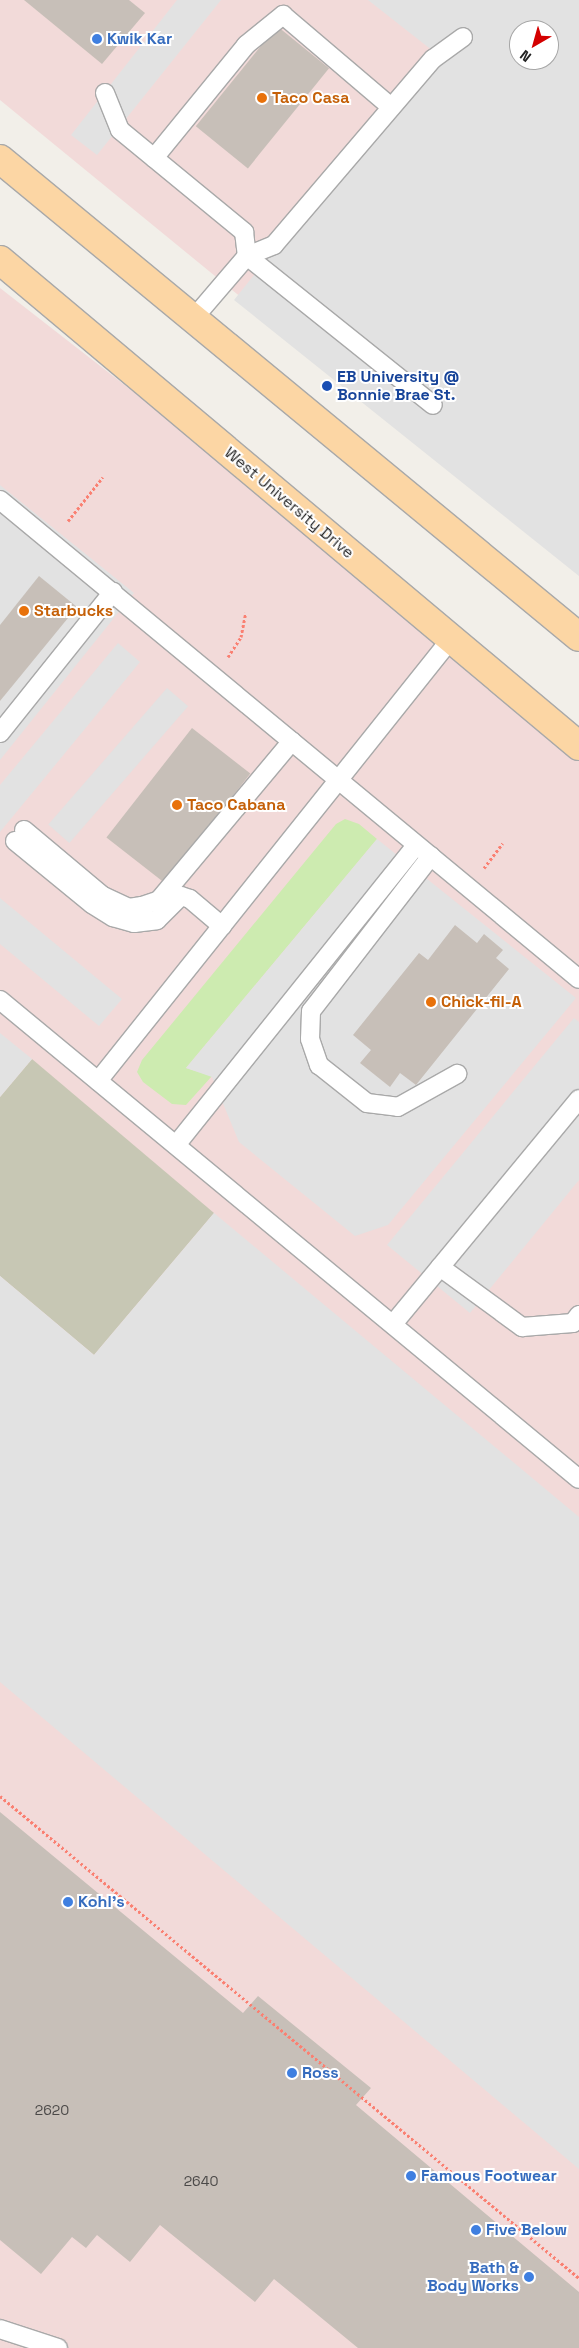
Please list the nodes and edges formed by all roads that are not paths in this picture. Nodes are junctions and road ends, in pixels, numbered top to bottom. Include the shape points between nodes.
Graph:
1 (463, 38) dead end
2 (105, 93) dead end
3 (392, 107) junction
4 (154, 158) junction
5 (0, 159) edge
6 (247, 256) junction
7 (0, 260) edge
8 (193, 319) junction
9 (433, 405) dead end
10 (2, 507) edge
11 (113, 592) junction
12 (579, 637) edge
13 (451, 639) junction
14 (546, 718) junction
15 (579, 732) edge
16 (0, 733) edge
17 (292, 741) junction
18 (579, 746) edge
19 (339, 780) junction
20 (416, 845) junction
21 (431, 856) junction
22 (222, 926) junction
23 (579, 979) edge
24 (0, 1000) edge
25 (457, 1074) dead end
26 (98, 1081) junction
27 (579, 1099) edge
28 (176, 1145) junction
29 (440, 1267) junction
30 (579, 1315) edge
31 (393, 1324) junction
32 (577, 1470) edge
33 (0, 2329) edge
34 (58, 2348) edge

1 - 3 lane via 434,59
2 - 4 lane via 120,130
3 - 4 lane via 283,15 246,45
3 - 6 lane via 274,245
4 - 6 lane via 244,232
5 - 8 main road
6 - 8 lane
6 - 9 lane
7 - 13 main road, West University Drive
8 - 12 main road
10 - 11 lane
11 - 16 lane
11 - 17 lane
13 - 14 main road, West University Drive
13 - 19 lane
14 - 15 main road
14 - 18 main road, West University Drive
17 - 19 lane
17 - 22 lane via 159,900 142,906 129,908 103,896 19,835 92,904 113,917 134,923 157,920 181,896 190,898
19 - 20 lane
19 - 22 lane
20 - 21 lane
20 - 28 lane
21 - 23 lane
21 - 25 lane via 311,1011 310,1039 319,1065 367,1104 398,1107
22 - 26 lane
24 - 26 lane
26 - 28 lane
27 - 29 lane
28 - 31 lane
29 - 30 lane via 522,1327 573,1323
29 - 31 lane
31 - 32 lane
33 - 34 lane

